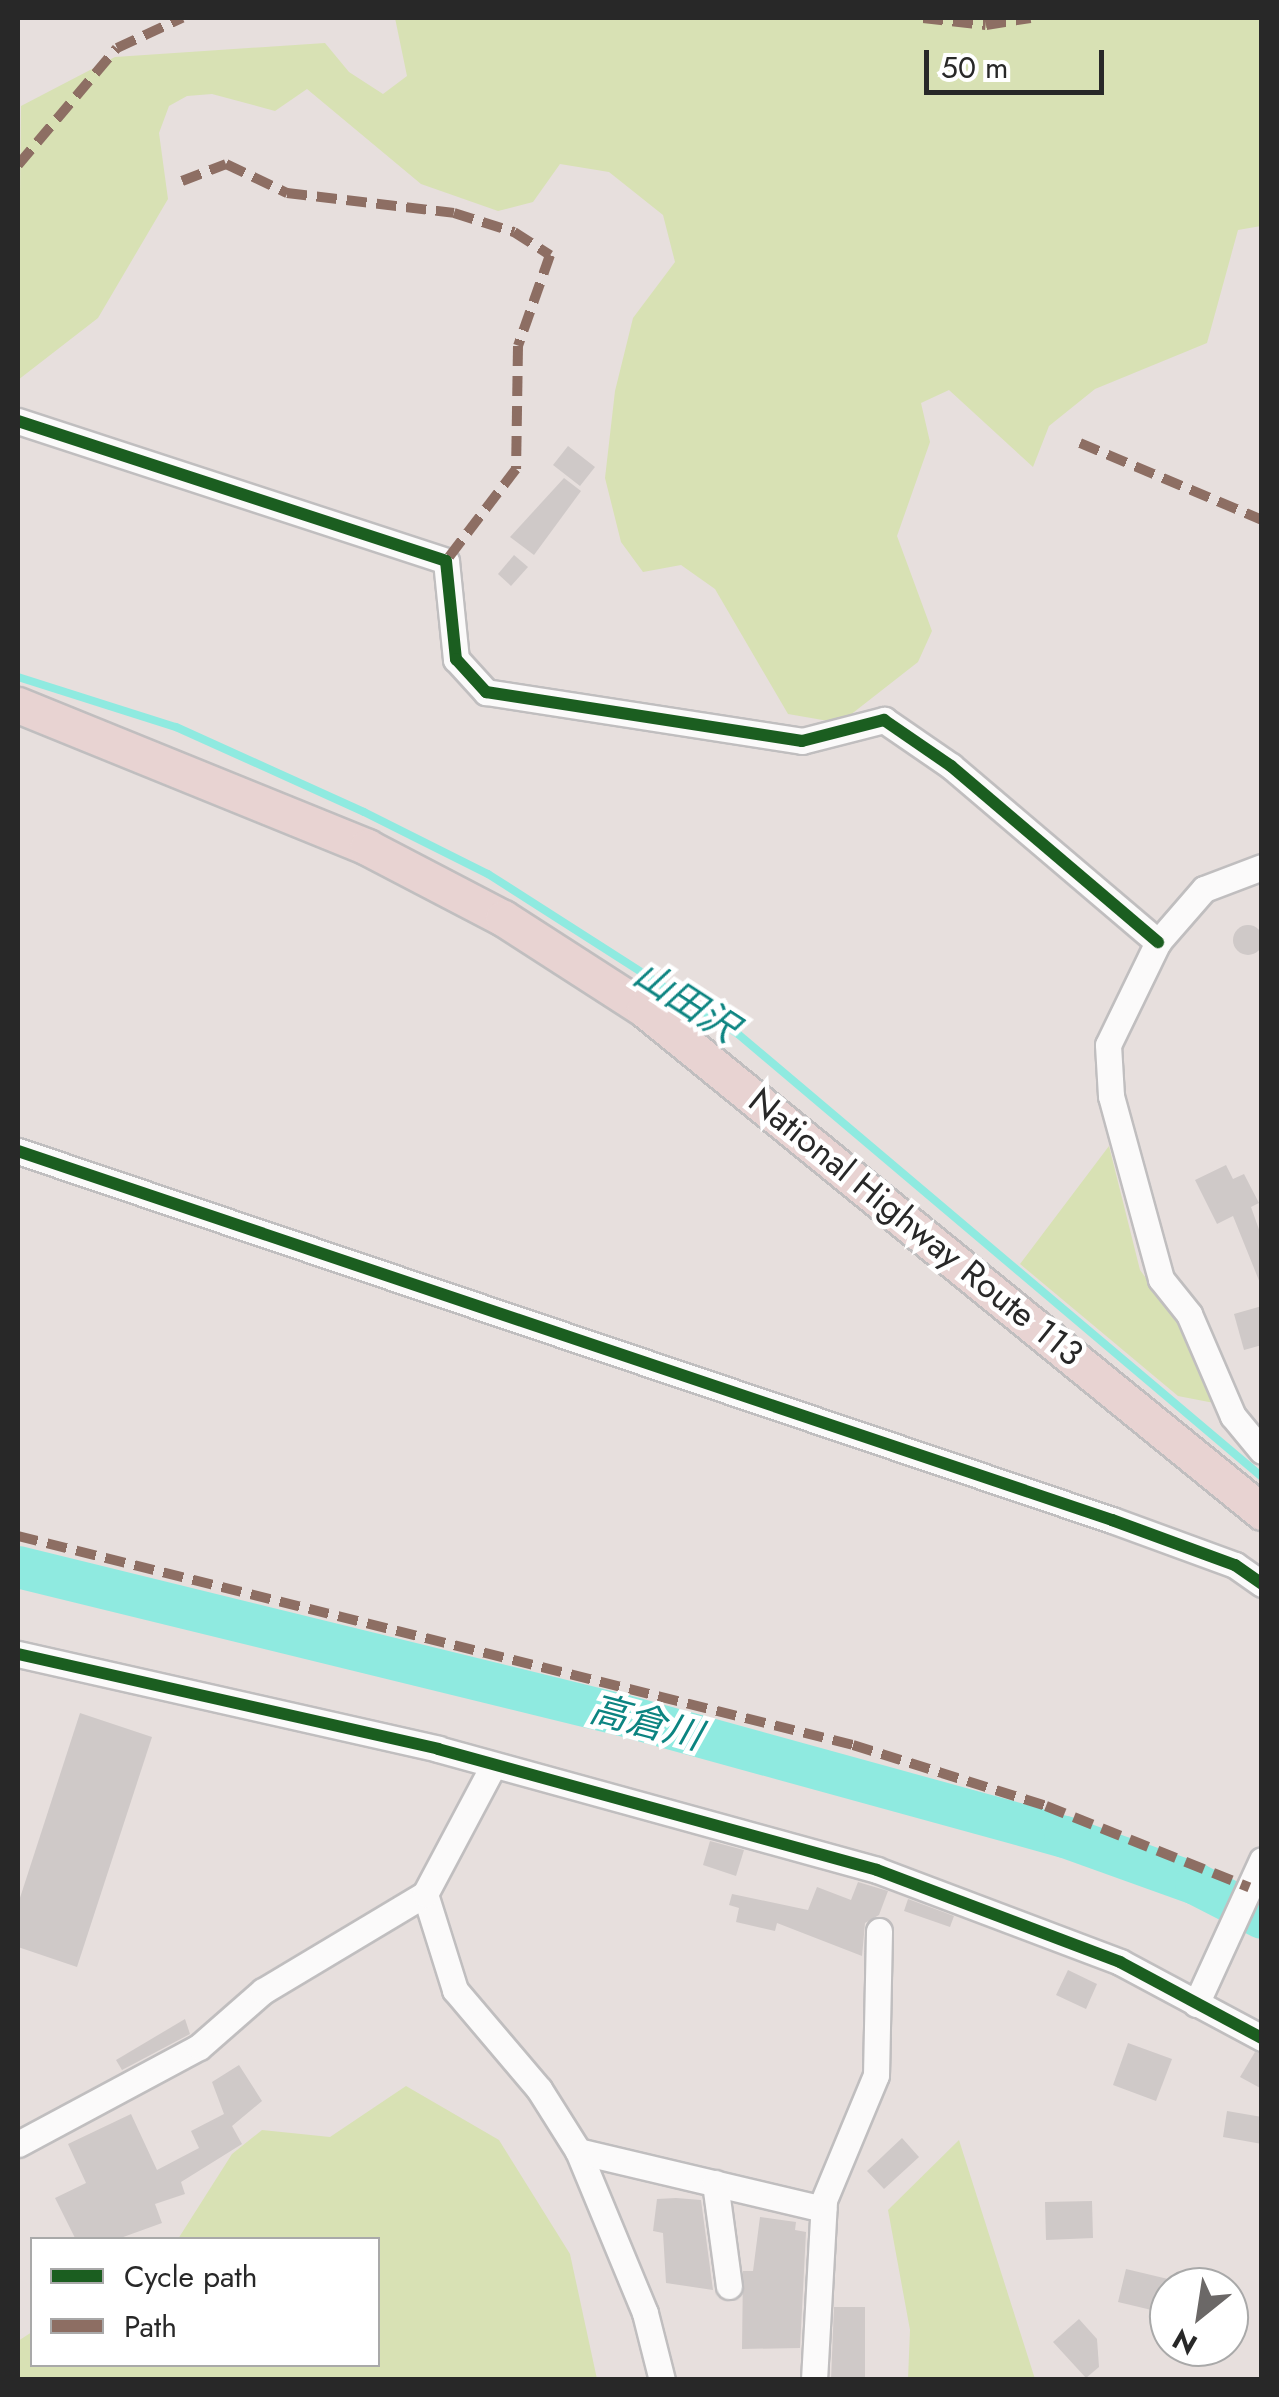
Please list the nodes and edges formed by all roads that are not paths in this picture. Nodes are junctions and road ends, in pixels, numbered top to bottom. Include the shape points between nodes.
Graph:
1 (18, 421) edge
2 (18, 704) edge
3 (1262, 867) edge
4 (1158, 942) junction
5 (18, 1151) edge
6 (1262, 1451) edge
7 (1262, 1512) edge
8 (1262, 1584) edge
9 (18, 1654) edge
10 (493, 1766) junction
11 (1262, 1860) edge
12 (425, 1894) junction
13 (879, 1931) dead end
14 (1196, 2004) junction
15 (1262, 2038) edge
16 (18, 2144) edge
17 (578, 2152) junction
18 (714, 2183) junction
19 (823, 2209) junction
20 (729, 2286) dead end
21 (662, 2380) edge
22 (814, 2380) edge

1 - 4 street via 446,562 456,659 486,692 786,740 884,720 951,766
2 - 7 highway, National Highway Route 113 via 367,847 503,918 629,999 773,1108
3 - 4 street via 1204,890
4 - 6 street via 1113,1023 1111,1096 1161,1279 1190,1314 1233,1416
5 - 8 street via 1112,1520 1235,1565
9 - 10 street
10 - 12 street
10 - 14 street via 894,1876 1020,1919
11 - 14 street
12 - 16 street via 263,1992 200,2047
12 - 17 street via 455,1990 539,2089
13 - 19 street via 876,2074
14 - 15 street
17 - 18 street
17 - 21 street via 645,2313
18 - 19 street
18 - 20 street
19 - 22 street

